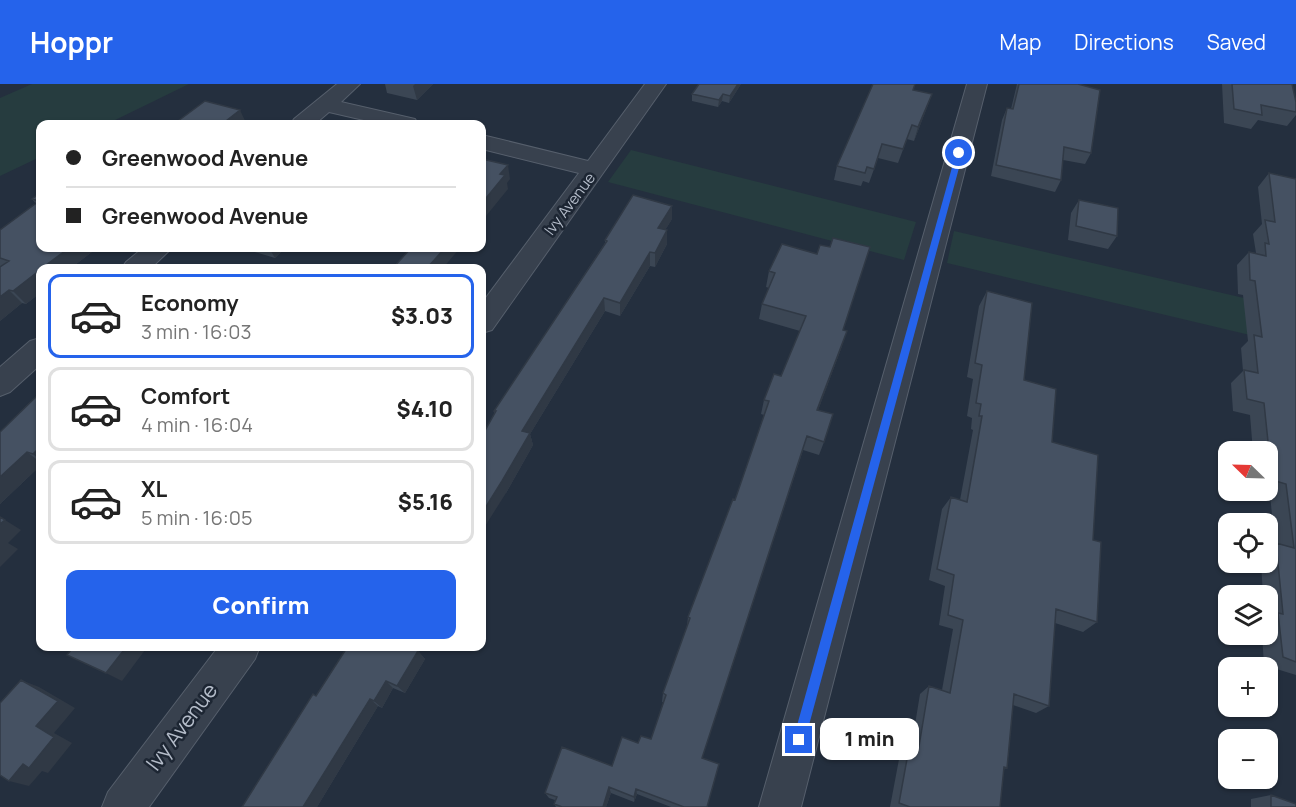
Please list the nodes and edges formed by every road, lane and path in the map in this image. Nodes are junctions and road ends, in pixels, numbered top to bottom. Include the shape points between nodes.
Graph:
1 (350, 84) edge
2 (656, 84) edge
3 (977, 84) edge
4 (325, 105) junction
5 (307, 120) edge
6 (390, 120) edge
7 (486, 143) edge
8 (595, 170) junction
9 (154, 252) edge
10 (140, 264) edge
11 (486, 318) edge
12 (36, 353) edge
13 (0, 384) edge
14 (238, 651) edge
15 (123, 807) edge
16 (780, 807) edge

1 - 4 street
2 - 8 street, Ivy Avenue
3 - 16 street
4 - 5 street
4 - 6 street
7 - 8 street
8 - 11 street, Ivy Avenue
9 - 10 street
12 - 13 street
14 - 15 street, Ivy Avenue

